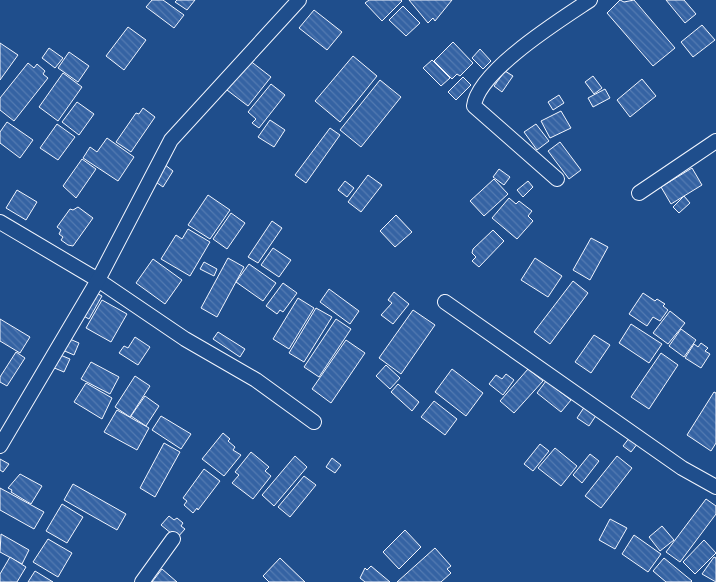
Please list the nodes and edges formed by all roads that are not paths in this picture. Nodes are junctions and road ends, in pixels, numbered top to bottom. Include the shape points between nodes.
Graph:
1 (299, 0) edge
2 (590, 0) edge
3 (716, 141) edge
4 (557, 179) dead end
5 (639, 193) dead end
6 (0, 222) edge
7 (98, 280) junction
8 (445, 302) dead end
9 (314, 422) dead end
10 (0, 446) edge
11 (716, 487) edge
12 (173, 540) dead end
13 (142, 582) edge

1 - 7 street via 171,140
2 - 4 street via 537,36 500,67 475,95 474,106
3 - 5 street
6 - 7 street
7 - 9 street via 185,339 256,380
7 - 10 street
8 - 11 street via 682,468
12 - 13 street

